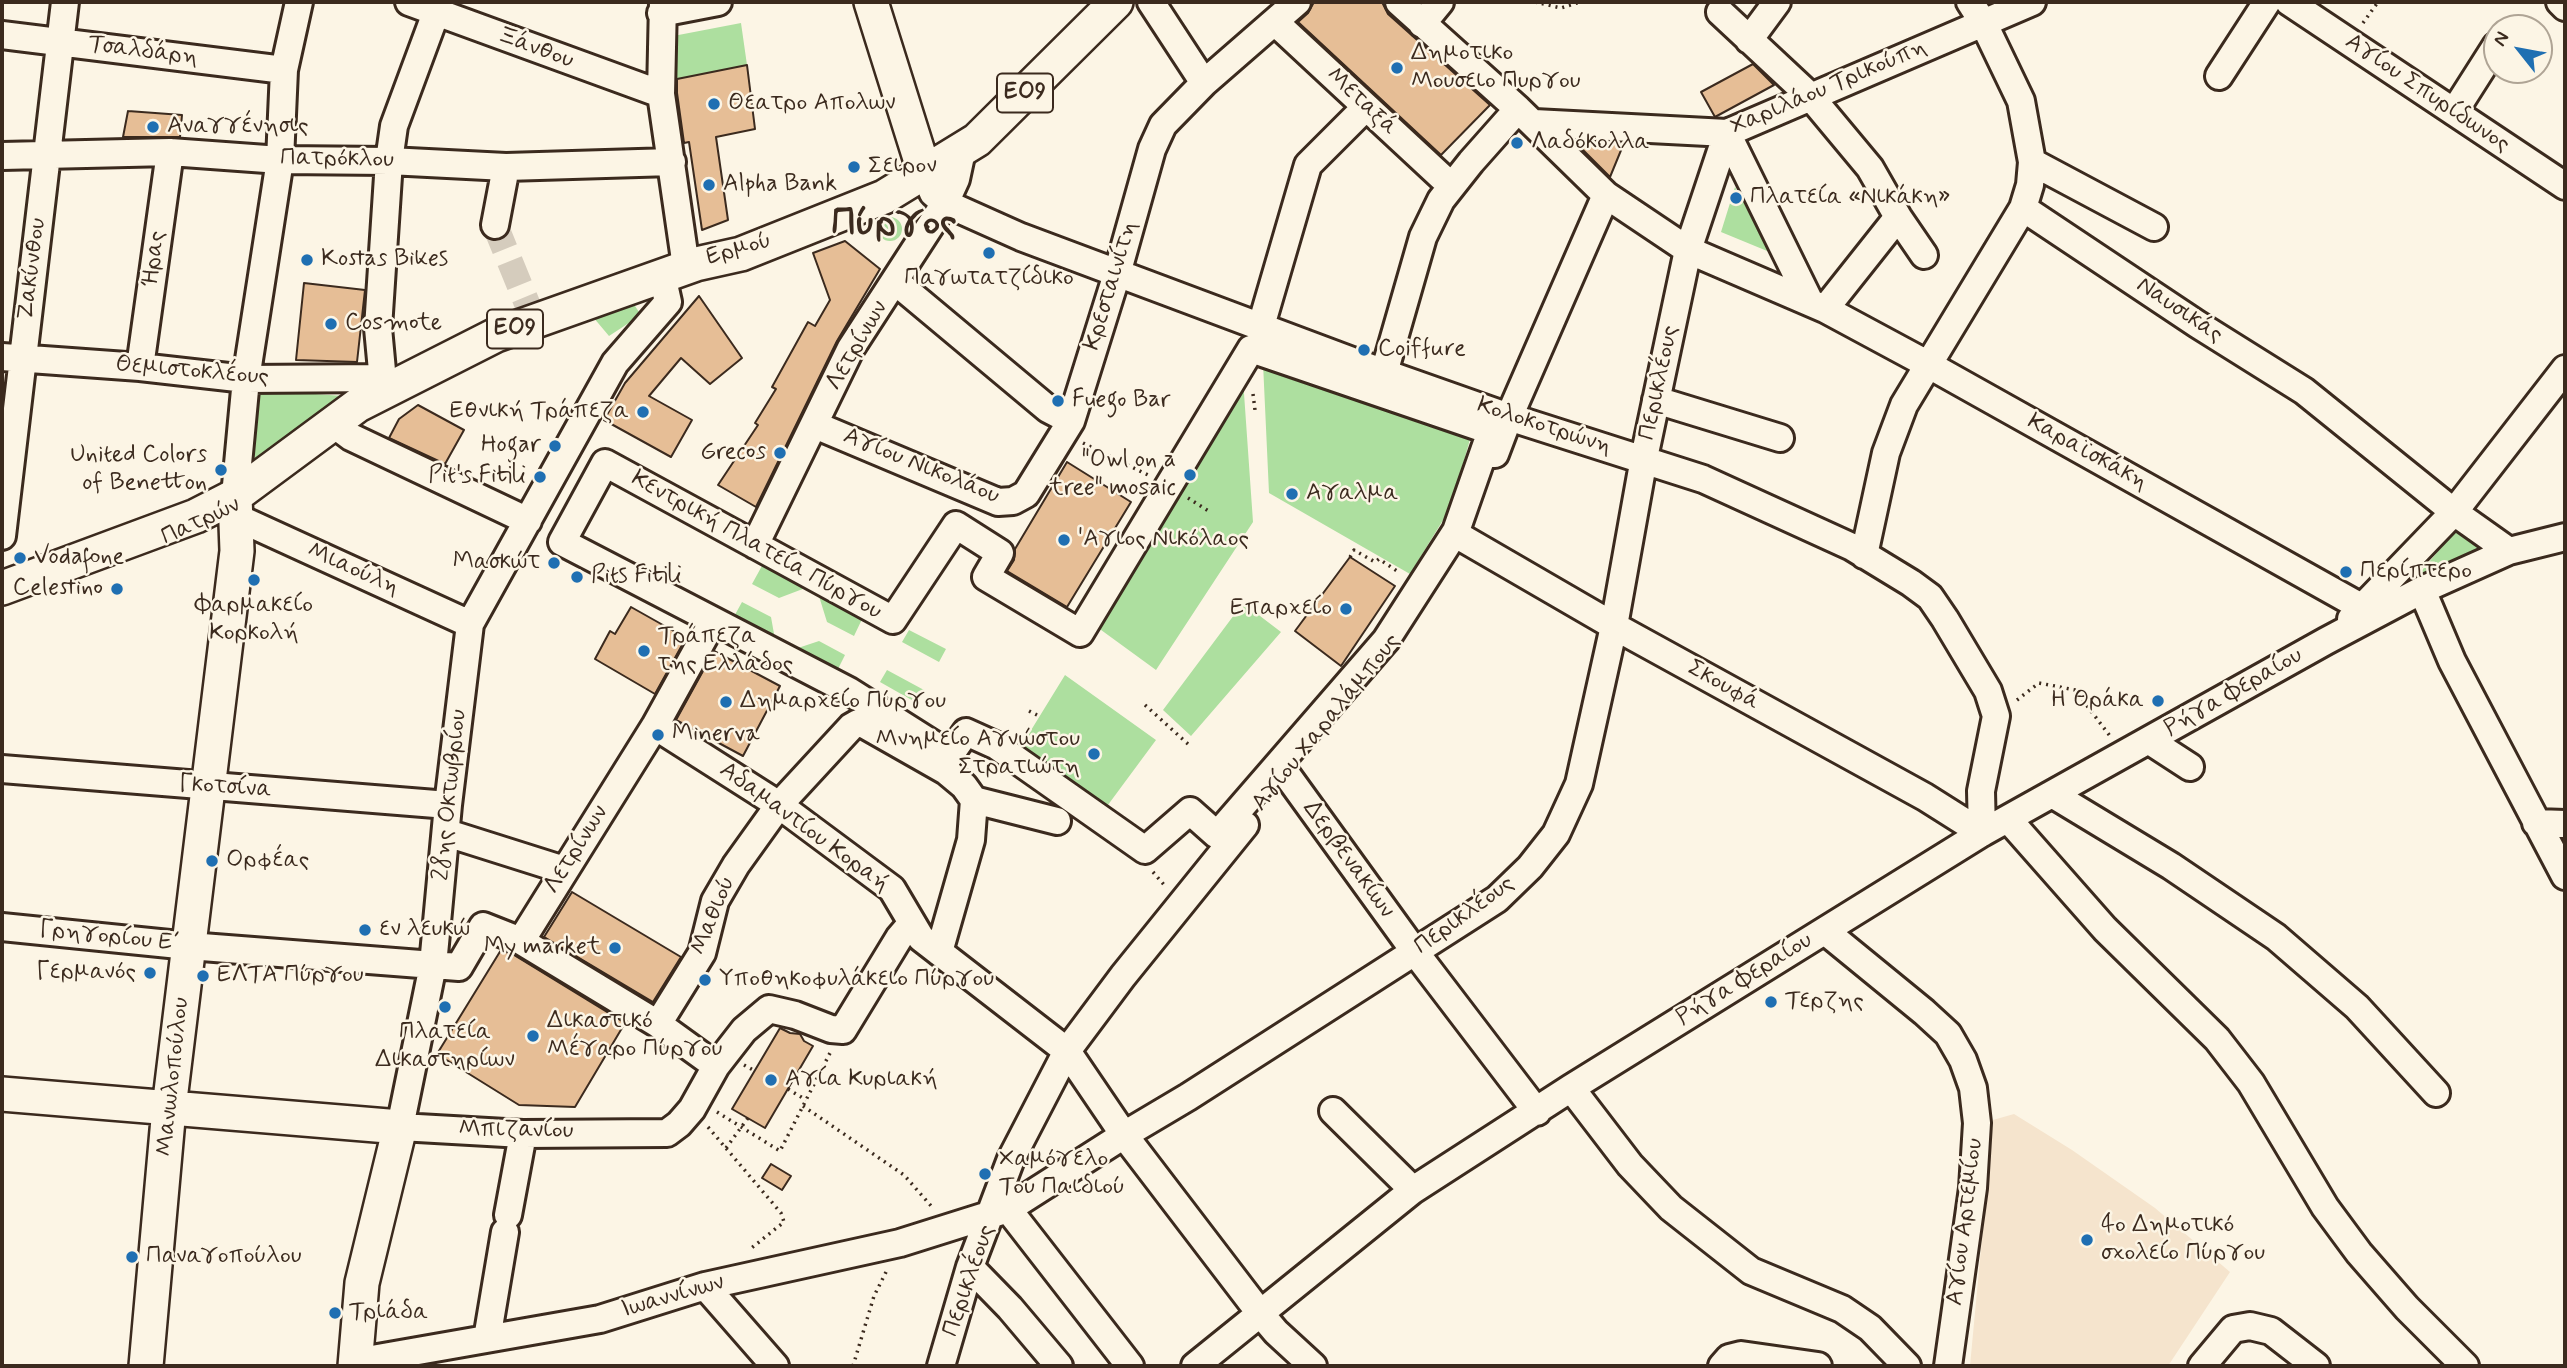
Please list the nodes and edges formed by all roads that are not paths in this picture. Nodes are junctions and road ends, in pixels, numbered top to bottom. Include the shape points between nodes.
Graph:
1 (65, 2) edge
2 (299, 2) edge
3 (409, 2) edge
4 (718, 2) edge
5 (871, 2) edge
6 (1116, 2) edge
7 (1151, 2) edge
8 (1297, 2) edge
9 (1399, 2) edge
10 (1440, 2) edge
11 (1777, 2) edge
12 (1970, 2) edge
13 (2032, 2) edge
14 (2267, 2) edge
15 (2289, 2) edge
16 (2560, 2) edge
17 (662, 7) edge
18 (2565, 7) edge
19 (438, 8) edge
20 (1720, 12) dead end
21 (1276, 23) junction
22 (1423, 24) junction
23 (1984, 24) junction
24 (2, 35) edge
25 (1749, 40) junction
26 (61, 42) junction
27 (2483, 66) edge
28 (284, 70) junction
29 (2219, 76) dead end
30 (1204, 82) junction
31 (661, 94) junction
32 (1810, 96) junction
33 (1366, 107) junction
34 (2454, 112) junction
35 (1526, 116) junction
36 (1727, 133) junction
37 (962, 150) junction
38 (170, 152) junction
39 (47, 155) junction
40 (2, 156) edge
41 (280, 160) junction
42 (389, 161) junction
43 (673, 162) junction
44 (2032, 162) junction
45 (506, 167) junction
46 (924, 172) junction
47 (1447, 182) dead end
48 (2565, 186) edge
49 (1606, 195) junction
50 (945, 203) junction
51 (2023, 208) junction
52 (1898, 217) junction
53 (495, 225) tunnel mouth
54 (2154, 228) dead end
55 (1688, 250) junction
56 (1924, 255) dead end
57 (682, 269) junction
58 (1117, 274) junction
59 (896, 282) junction
60 (1817, 305) junction
61 (1261, 326) junction
62 (12, 358) edge
63 (1929, 365) junction
64 (140, 367) junction
65 (2565, 369) edge
66 (1384, 373) junction
67 (246, 379) junction
68 (380, 389) junction
69 (1656, 400) junction
70 (1509, 417) junction
71 (815, 425) junction
72 (1068, 428) junction
73 (343, 431) junction
74 (1780, 438) dead end
75 (1644, 458) junction
76 (1026, 494) joint
77 (236, 507) junction
78 (2454, 512) junction
79 (528, 522) junction
80 (2, 536) edge
81 (2565, 537) edge
82 (1464, 539) junction
83 (755, 545) junction
84 (2509, 551) junction
85 (1864, 555) junction
86 (2, 588) edge
87 (2422, 590) junction
88 (2, 603) edge
89 (2363, 608) junction
90 (713, 621) junction
91 (470, 624) junction
92 (1614, 626) junction
93 (2326, 641) junction
94 (655, 726) junction
95 (2150, 741) junction
96 (2190, 767) dead end
97 (2, 769) edge
98 (1287, 775) junction
99 (209, 787) junction
100 (2052, 794) junction
101 (974, 800) junction
102 (448, 805) junction
103 (779, 805) junction
104 (2008, 820) junction
105 (1057, 821) dead end
106 (2536, 823) junction
107 (2565, 824) edge
108 (447, 833) junction
109 (1982, 833) junction
110 (564, 870) junction
111 (2565, 876) edge
112 (911, 924) junction
113 (2, 927) edge
114 (1825, 931) junction
115 (521, 941) junction
116 (189, 946) junction
117 (939, 952) junction
118 (1415, 952) junction
119 (433, 965) junction
120 (658, 1024) junction
121 (1067, 1051) junction
122 (716, 1066) junction
123 (1571, 1088) junction
124 (2, 1094) edge
125 (2436, 1094) dead end
126 (169, 1108) junction
127 (1333, 1111) dead end
128 (1537, 1112) junction
129 (400, 1127) junction
130 (523, 1133) junction
131 (1124, 1135) junction
132 (1413, 1190) junction
133 (998, 1213) junction
134 (970, 1267) junction
135 (705, 1286) junction
136 (1260, 1312) junction
137 (487, 1339) junction
138 (762, 1362) edge
139 (355, 1364) edge
140 (2208, 1364) edge
141 (146, 1366) edge
142 (941, 1366) edge
143 (1059, 1366) edge
144 (1130, 1366) edge
145 (1195, 1366) edge
146 (1313, 1366) edge
147 (1722, 1366) edge
148 (1814, 1366) edge
149 (1907, 1366) edge
150 (1948, 1366) edge
151 (2316, 1366) edge
152 (2465, 1366) edge

1 - 26 street, Ζακύνθου
2 - 28 street
3 - 19 street, Ξάνθου
4 - 17 street
5 - 46 main road
6 - 37 main road, Ερμού / ΕΟ9
7 - 30 street
8 - 21 street, Κρεσταινίτη
9 - 22 street, Καραϊσκάκη
10 - 22 street
11 - 25 street
12 - 23 street
13 - 23 street, Χαριλάου Τρικούπη
14 - 29 street
15 - 34 street, Αγίου Σπυρίδωνος
16 - 18 street
17 - 31 street
19 - 31 street, Ξάνθου
19 - 42 street via 394,126
20 - 25 street
21 - 30 street, Κρεσταινίτη
21 - 33 street, Μεταξά
22 - 35 street, Καραϊσκάκη
23 - 32 street, Χαριλάου Τρικούπη
23 - 44 street via 2021,101
24 - 26 street, Τσαλδάρη
25 - 32 street
26 - 28 street, Τσαλδάρη
26 - 39 street, Ζακύνθου
27 - 34 street
28 - 41 street
30 - 58 street, Κρεσταινίτη via 1163,125 1152,149
31 - 43 street
32 - 36 street, Χαριλάου Τρικούπη
32 - 52 street via 1870,168
33 - 47 street, Μεταξά
33 - 61 street via 1308,165
34 - 48 street, Αγίου Σπυρίδωνος
35 - 36 street, Χαριλάου Τρικούπη
35 - 49 street, Καραϊσκάκη
35 - 66 street via 1471,162 1441,201 1423,237
36 - 55 street, Περικλέους
36 - 60 street
37 - 46 main road, Ερμού / ΕΟ9
37 - 50 street, Λετρίνων
38 - 39 street, Πατρόκλου
38 - 41 street, Πατρόκλου
38 - 64 street, Ήρας
39 - 40 street, Πατρόκλου
39 - 62 street, Ζακύνθου
41 - 42 street, Πατρόκλου
41 - 67 street
42 - 45 street, Πατρόκλου
42 - 68 street via 378,328
43 - 45 street, Πατρόκλου
43 - 57 street
44 - 51 street
44 - 54 street
45 - 53 street
46 - 50 street via 933,193
46 - 57 main road, Ερμού / ΕΟ9 via 884,197 741,254
49 - 55 street, Καραϊσκάκη
49 - 70 street, Αγίου Χαραλάμπους
50 - 58 street, Κολοκοτρώνη
50 - 59 street, Λετρίνων
51 - 63 street
51 - 78 street, Ναυσικάς via 2304,391
52 - 56 street
52 - 60 street
55 - 60 street, Καραϊσκάκη
55 - 69 street, Περικλέους
57 - 68 main road, Πατρών / ΕΟ9 via 496,335
57 - 79 street, 28ης Οκτωβρίου via 668,302 615,363
58 - 61 street, Κολοκοτρώνη
58 - 72 street, Κρεσταινίτη
59 - 71 street, Λετρίνων via 852,348
59 - 72 street
60 - 63 street, Καραϊσκάκη
61 - 66 street, Κολοκοτρώνη
62 - 64 street, Θεμιστοκλέους
62 - 80 street, Ζακύνθου
63 - 85 street via 1904,405 1886,453
63 - 89 street, Καραϊσκάκη
64 - 67 street, Θεμιστοκλέους
65 - 78 street
66 - 70 street, Κολοκοτρώνη
67 - 68 street, Θεμιστοκλέους
67 - 77 street
68 - 73 main road, Πατρών / ΕΟ9
68 - 77 main road, Πατρών / ΕΟ9
69 - 74 street
69 - 75 street, Περικλέους
70 - 75 street, Κολοκοτρώνη
70 - 82 street, Αγίου Χαραλάμπους
71 - 76 street, Αγίου Νικολάου via 999,502
71 - 83 street, Λετρίνων
72 - 76 street, Κρεσταινίτη
73 - 77 main road, Πατρών / ΕΟ9
73 - 79 street
75 - 85 street, Κολοκοτρώνη via 1744,497
75 - 92 street, Περικλέους
77 - 86 main road, Πατρών / ΕΟ9 via 196,516
77 - 88 main road, Πατρών / ΕΟ9 via 192,529
77 - 91 street, Μιαούλη
77 - 99 main road, Μανωλοπούλου via 237,551
78 - 84 street, Ναυσικάς
78 - 89 street
79 - 91 street, 28ης Οκτωβρίου
81 - 84 street
82 - 92 street, Σκουφά
82 - 98 street, Αγίου Χαραλάμπους via 1433,590
83 - 90 street, Κεντρική Πλατεία Πύργου via 605,463 586,497 562,542
83 - 90 street, Κεντρική Πλατεία Πύργου via 893,620 956,525 1000,553 986,577 1080,633 1251,349 1491,431 1456,531 1386,640 1217,835 1190,811 1146,850 997,746 966,732 950,755 849,691
84 - 87 street
85 - 109 street, Κολοκοτρώνη via 1930,597 1988,691 1996,716 1980,791
87 - 93 street
87 - 106 street via 2452,662
89 - 93 street
90 - 94 street, Λετρίνων
91 - 102 street, 28ης Οκτωβρίου
92 - 109 street, Σκουφά
92 - 118 street, Περικλέους via 1579,784 1556,834 1497,899
93 - 95 street, Ρήγα Φεραίου
94 - 103 street, Αδαμαντίου Κοραή
94 - 110 street, Λετρίνων
95 - 96 street
95 - 100 street, Ρήγα Φεραίου
97 - 99 street, Γκοτσίνα
98 - 118 street, Δερβενακίων
98 - 121 street, Αγίου Χαραλάμπους
99 - 102 street, Γκοτσίνα
99 - 116 main road, Μανωλοπούλου
100 - 104 street, Ρήγα Φεραίου
100 - 125 street via 2276,937 2357,1007
101 - 103 street, Μαθιού via 946,771 858,723
101 - 105 street
101 - 117 street via 971,840
102 - 108 street, 28ης Οκτωβρίου
103 - 112 street, Αδαμαντίου Κοραή via 892,890
103 - 120 street, Μαθιού via 723,886 702,953
104 - 109 street, Ρήγα Φεραίου
104 - 152 street via 2105,929 2217,1039 2251,1083 2325,1207 2359,1253
106 - 107 street
106 - 111 street
108 - 110 street
108 - 119 street, 28ης Οκτωβρίου
109 - 114 street, Ρήγα Φεραίου
110 - 115 street, Λετρίνων
112 - 117 street, Αδαμαντίου Κοραή via 921,939
112 - 122 street, Μπιζανίου via 843,1030 769,1009 744,1030
113 - 116 street, Γρηγορίου Ε΄
114 - 123 street, Ρήγα Φεραίου
114 - 150 street, Αγίου Αρτεμίου via 1948,1034 1973,1088 1977,1123 1973,1188
115 - 119 street, Γρηγορίου Ε΄ via 483,926 459,967
115 - 120 street
116 - 119 street, Γρηγορίου Ε΄
116 - 126 main road, Μανωλοπούλου
117 - 121 street, Αδαμαντίου Κοραή
118 - 128 street, Δερβενακίων
118 - 131 street, Περικλέους
119 - 129 street, 28ης Οκτωβρίου
120 - 122 street
121 - 131 street, Αδαμαντίου Κοραή
121 - 133 street, Αγίου Χαραλάμπους via 1011,1159
122 - 130 street, Μπιζανίου via 695,1105 667,1133
123 - 128 street, Ρήγα Φεραίου
123 - 149 street via 1671,1208 1751,1271 1842,1309 1870,1328
124 - 126 main road, Μπιζανίου
126 - 129 main road, Μπιζανίου
126 - 141 main road, Μανωλοπούλου
127 - 132 street
128 - 132 street, Ρήγα Φεραίου
129 - 130 street, Μπιζανίου
129 - 139 main road, 28ης Οκτωβρίου via 362,1283
130 - 137 street
131 - 133 street, Περικλέους
131 - 136 street, Αδαμαντίου Κοραή
132 - 136 street, Ρήγα Φεραίου
133 - 134 street, Περικλέους
133 - 135 street, Ιωαννίνων via 901,1243
133 - 144 street
134 - 142 street, Περικλέους
134 - 143 street
135 - 137 street, Ιωαννίνων via 600,1319
135 - 138 street
136 - 145 street, Ρήγα Φεραίου
136 - 146 street, Αδαμαντίου Κοραή
137 - 139 street, Ιωαννίνων
140 - 151 street via 2233,1329 2250,1326 2271,1331
147 - 148 street via 1741,1354

